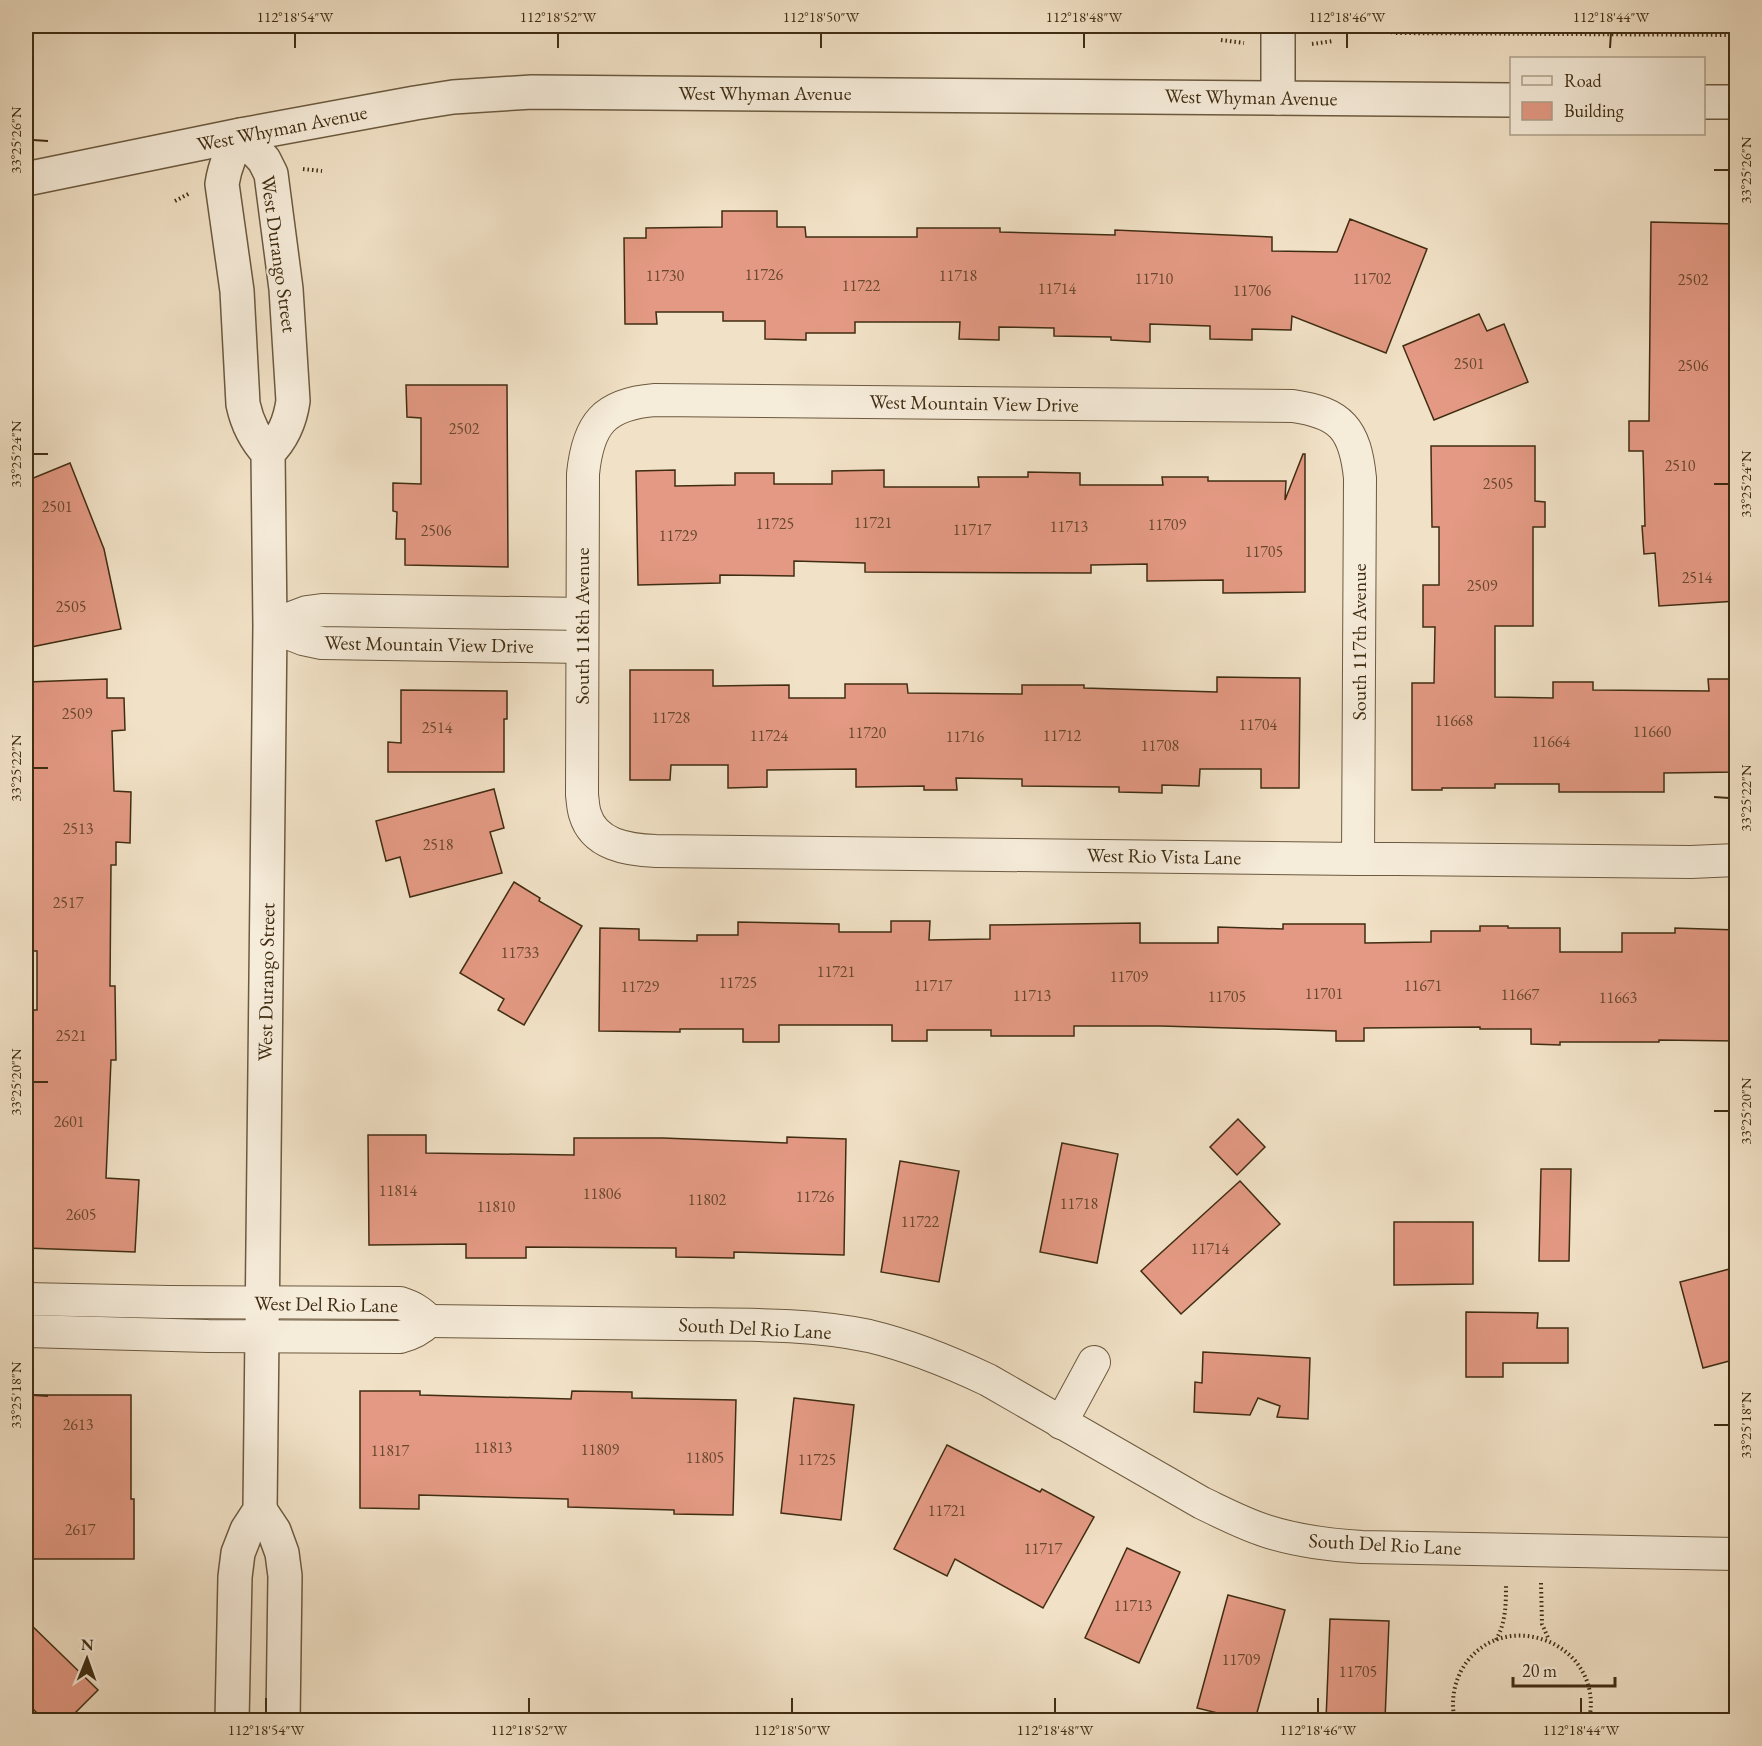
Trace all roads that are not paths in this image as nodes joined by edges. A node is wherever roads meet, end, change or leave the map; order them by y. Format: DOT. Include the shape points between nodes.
graph roads {
  1 [pos="1278,26"];
  2 [pos="1278,98"];
  3 [pos="1510,100"];
  4 [pos="1705,102"];
  5 [pos="1737,102"];
  6 [pos="241,135"];
  7 [pos="26,179"];
  8 [pos="601,420"];
  9 [pos="1345,428"];
  10 [pos="268,453"];
  11 [pos="582,614"];
  12 [pos="270,626"];
  13 [pos="582,648"];
  14 [pos="595,834"];
  15 [pos="1358,859"];
  16 [pos="1737,860"];
  17 [pos="26,1299"];
  18 [pos="262,1303"];
  19 [pos="429,1321"];
  20 [pos="26,1331"];
  21 [pos="262,1336"];
  22 [pos="1094,1362"];
  23 [pos="1061,1423"];
  24 [pos="260,1510"];
  25 [pos="1737,1554"];
  26 [pos="232,1720"];
  27 [pos="283,1720"];
  1 -- 2 [label="street"];
  2 -- 3 [label="street, West Whyman Avenue"];
  2 -- 6 [label="street, West Whyman Avenue" via="532,92 453,97"];
  4 -- 5 [label="street"];
  6 -- 7 [label="street, West Whyman Avenue"];
  6 -- 10 [label="street" via="228,160 222,184 237,291 243,404 252,432"];
  6 -- 10 [label="street, West Durango Street" via="271,174 286,289 293,401 286,429"];
  8 -- 9 [label="street, West Mountain View Drive" via="618,408 655,400 1293,406 1331,416"];
  8 -- 11 [label="street, South 118th Avenue" via="591,435 583,474"];
  9 -- 15 [label="street, South 117th Avenue" via="1353,442 1360,478"];
  10 -- 12 [label="street, West Durango Street"];
  11 -- 12 [label="street, West Mountain View Drive" via="322,610"];
  11 -- 13 [label="street, South 118th Avenue"];
  12 -- 13 [label="street, West Mountain View Drive" via="322,643"];
  12 -- 18 [label="street, West Durango Street"];
  13 -- 14 [label="street, South 118th Avenue" via="582,795 585,816"];
  14 -- 15 [label="street, West Rio Vista Lane" via="613,844 656,851"];
  15 -- 16 [label="street, West Rio Vista Lane"];
  17 -- 18 [label="street, West Del Rio Lane"];
  18 -- 19 [label="street, West Del Rio Lane" via="400,1303 422,1313"];
  18 -- 21 [label="street, West Durango Street"];
  19 -- 21 [label="street, West Del Rio Lane" via="411,1335 400,1337"];
  19 -- 23 [label="street, South Del Rio Lane" via="778,1325 870,1336 927,1353 988,1380"];
  20 -- 21 [label="street, West Del Rio Lane"];
  21 -- 24 [label="street, West Durango Street"];
  22 -- 23 [label="street"];
  23 -- 25 [label="street, South Del Rio Lane" via="1230,1517 1299,1540 1362,1547"];
  24 -- 26 [label="street, West Durango Street" via="238,1553"];
  24 -- 27 [label="street" via="274,1530 285,1576"];
}
